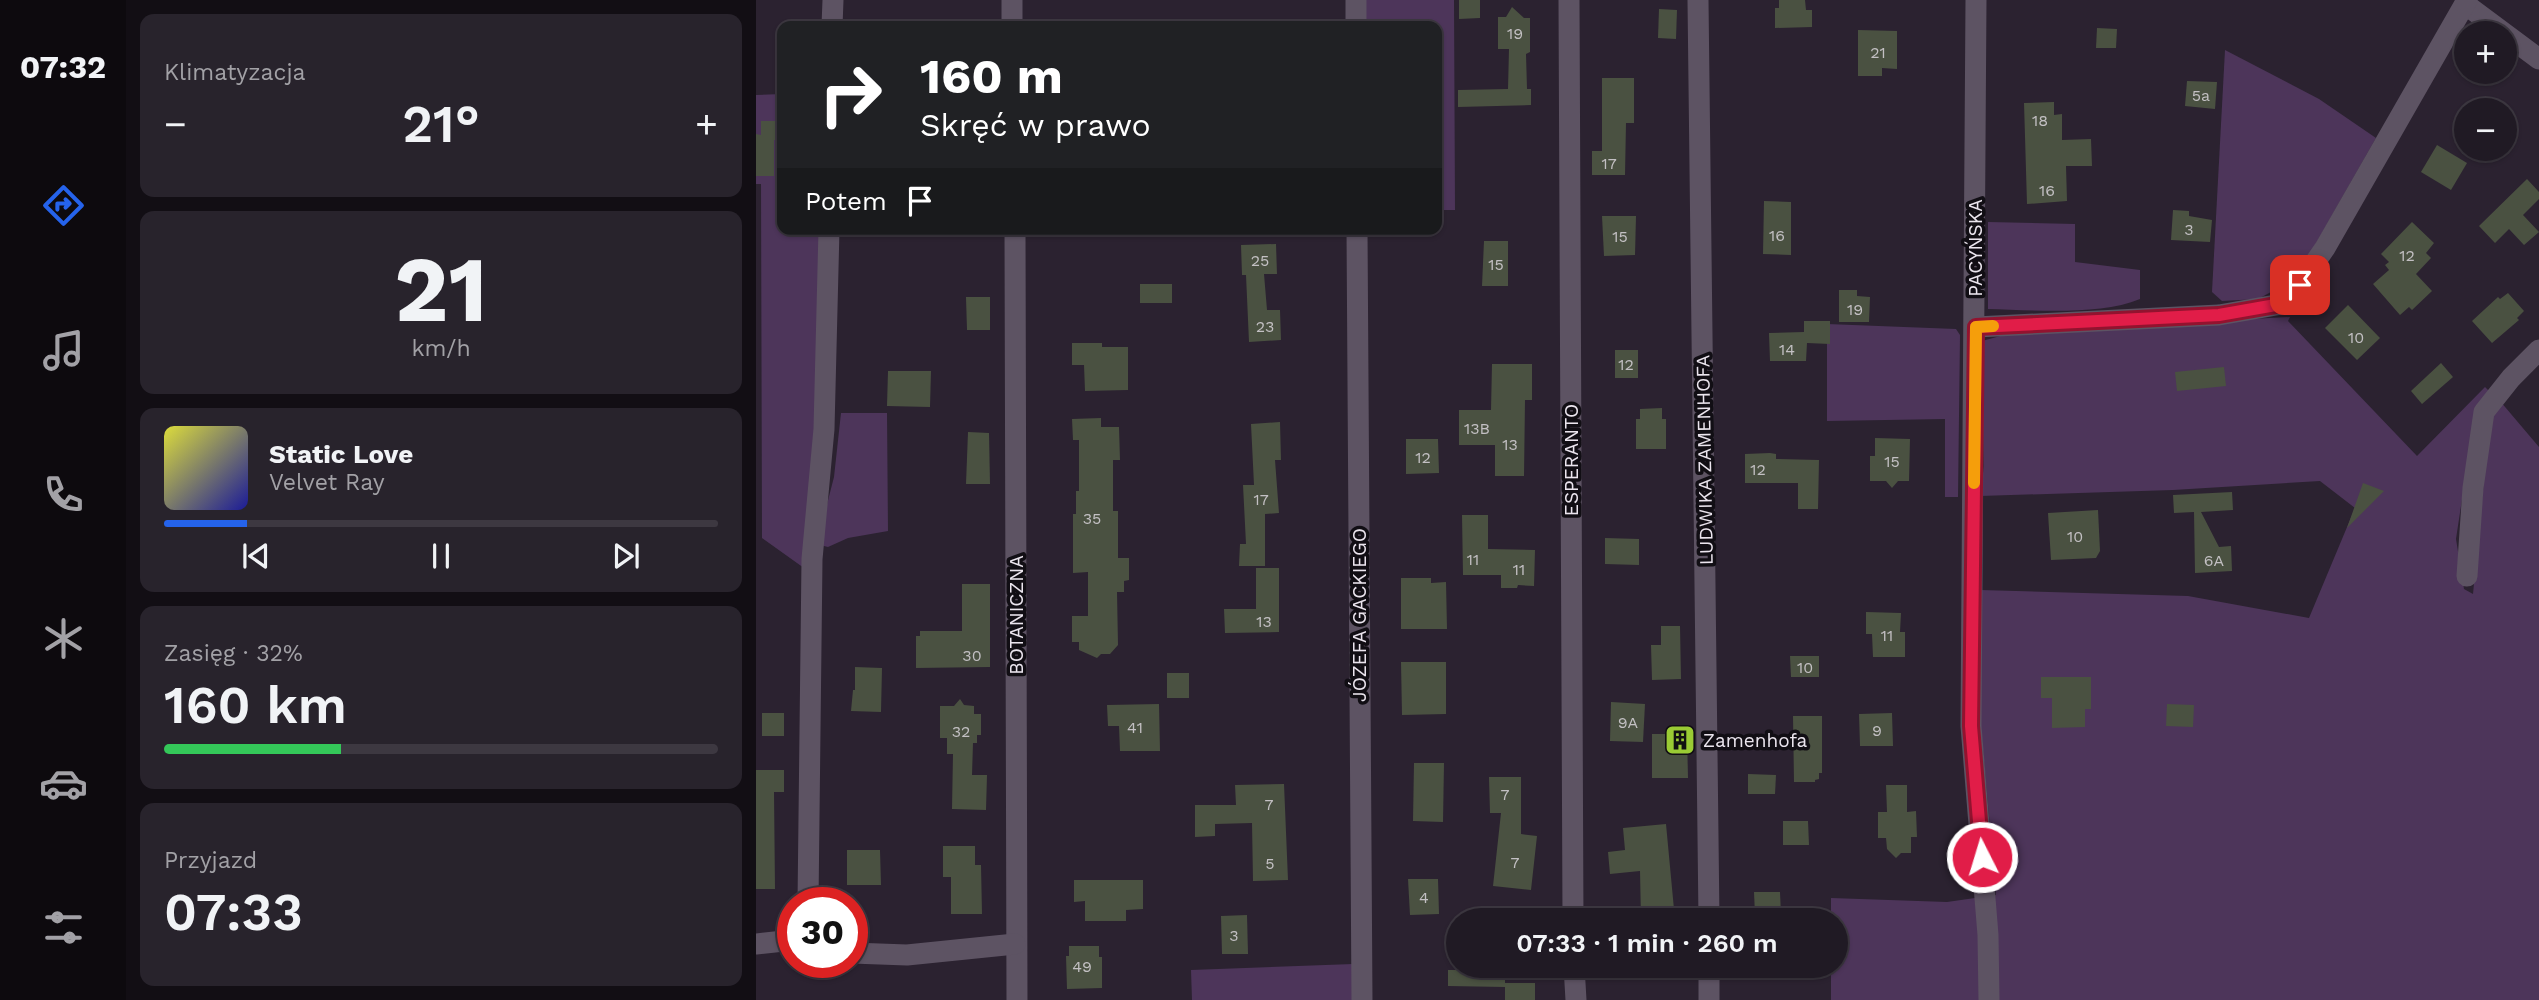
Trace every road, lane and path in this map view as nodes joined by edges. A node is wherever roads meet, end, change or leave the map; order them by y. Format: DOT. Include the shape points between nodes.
graph roads {
  1 [pos="833,0"];
  2 [pos="1012,0"];
  3 [pos="1356,0"];
  4 [pos="1569,0"];
  5 [pos="1699,0"];
  6 [pos="1976,0"];
  7 [pos="2466,2"];
  8 [pos="832,21"];
  9 [pos="1012,21"];
  10 [pos="1356,21"];
  11 [pos="2539,59"];
  12 [pos="829,235"];
  13 [pos="1016,235"];
  14 [pos="1357,235"];
  15 [pos="1976,327"];
  16 [pos="2539,350"];
  17 [pos="2467,576"];
  18 [pos="808,887"];
  19 [pos="1573,908"];
  20 [pos="1709,908"];
  21 [pos="777,942"];
  22 [pos="756,944"];
  23 [pos="1015,944"];
  24 [pos="868,954"];
  25 [pos="1575,978"];
  26 [pos="1709,978"];
  27 [pos="1017,1000"];
  28 [pos="1362,1000"];
  29 [pos="1576,1000"];
  30 [pos="1709,1000"];
  31 [pos="1989,1000"];
  1 -- 8 [label="street"];
  2 -- 9 [label="street"];
  3 -- 10 [label="street"];
  4 -- 19 [label="street, ESPERANTO"];
  5 -- 20 [label="street, LUDWIKA ZAMENHOFA"];
  6 -- 15 [label="street, PACYŃSKA"];
  7 -- 11 [label="street"];
  7 -- 15 [label="street" via="2325,248 2287,303 2219,315"];
  12 -- 18 [label="street" via="824,429 812,559"];
  13 -- 23 [label="street, BOTANICZNA"];
  14 -- 28 [label="street, JÓZEFA GACKIEGO"];
  15 -- 31 [label="street, PACYŃSKA" via="1971,726"];
  16 -- 17 [label="street" via="2484,412"];
  21 -- 22 [label="street"];
  23 -- 24 [label="street" via="906,955"];
  23 -- 27 [label="street, BOTANICZNA"];
  25 -- 29 [label="street"];
  26 -- 30 [label="street"];
}
